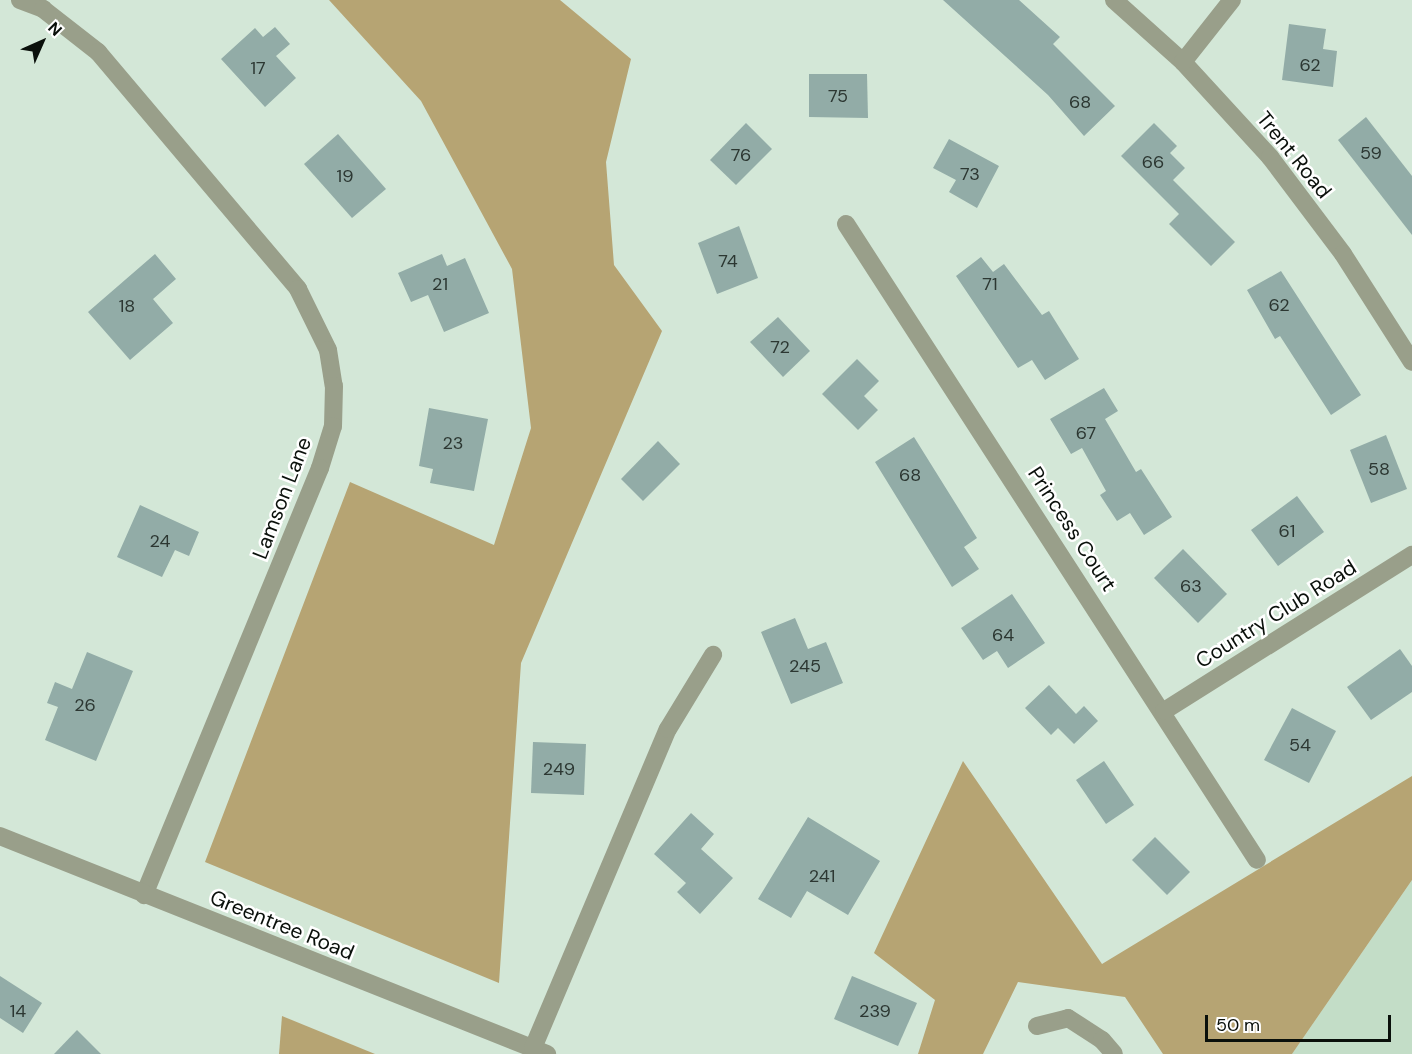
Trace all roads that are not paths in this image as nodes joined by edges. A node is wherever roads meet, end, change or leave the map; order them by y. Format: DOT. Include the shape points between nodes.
graph roads {
  1 [pos="20,0"];
  2 [pos="1114,0"];
  3 [pos="1232,0"];
  4 [pos="1183,62"];
  5 [pos="846,224"];
  6 [pos="1412,362"];
  7 [pos="1412,555"];
  8 [pos="712,655"];
  9 [pos="1164,711"];
  10 [pos="0,836"];
  11 [pos="1257,860"];
  12 [pos="144,895"];
  13 [pos="1037,1026"];
  14 [pos="540,1051"];
  15 [pos="1114,1054"];
  1 -- 12 [label="street, Lamson Lane" via="43,9 98,52 298,289 328,350 334,386 333,426 320,468"];
  2 -- 4 [label="street, Trent Road"];
  3 -- 4 [label="street"];
  4 -- 6 [label="street, Trent Road" via="1305,202"];
  5 -- 9 [label="street, Princess Court"];
  7 -- 9 [label="street, Country Club Road"];
  8 -- 14 [label="street" via="668,729"];
  9 -- 11 [label="street, Princess Court"];
  10 -- 12 [label="street, Greentree Road"];
  12 -- 14 [label="street, Greentree Road"];
  13 -- 15 [label="street" via="1068,1018 1102,1040"];
}
